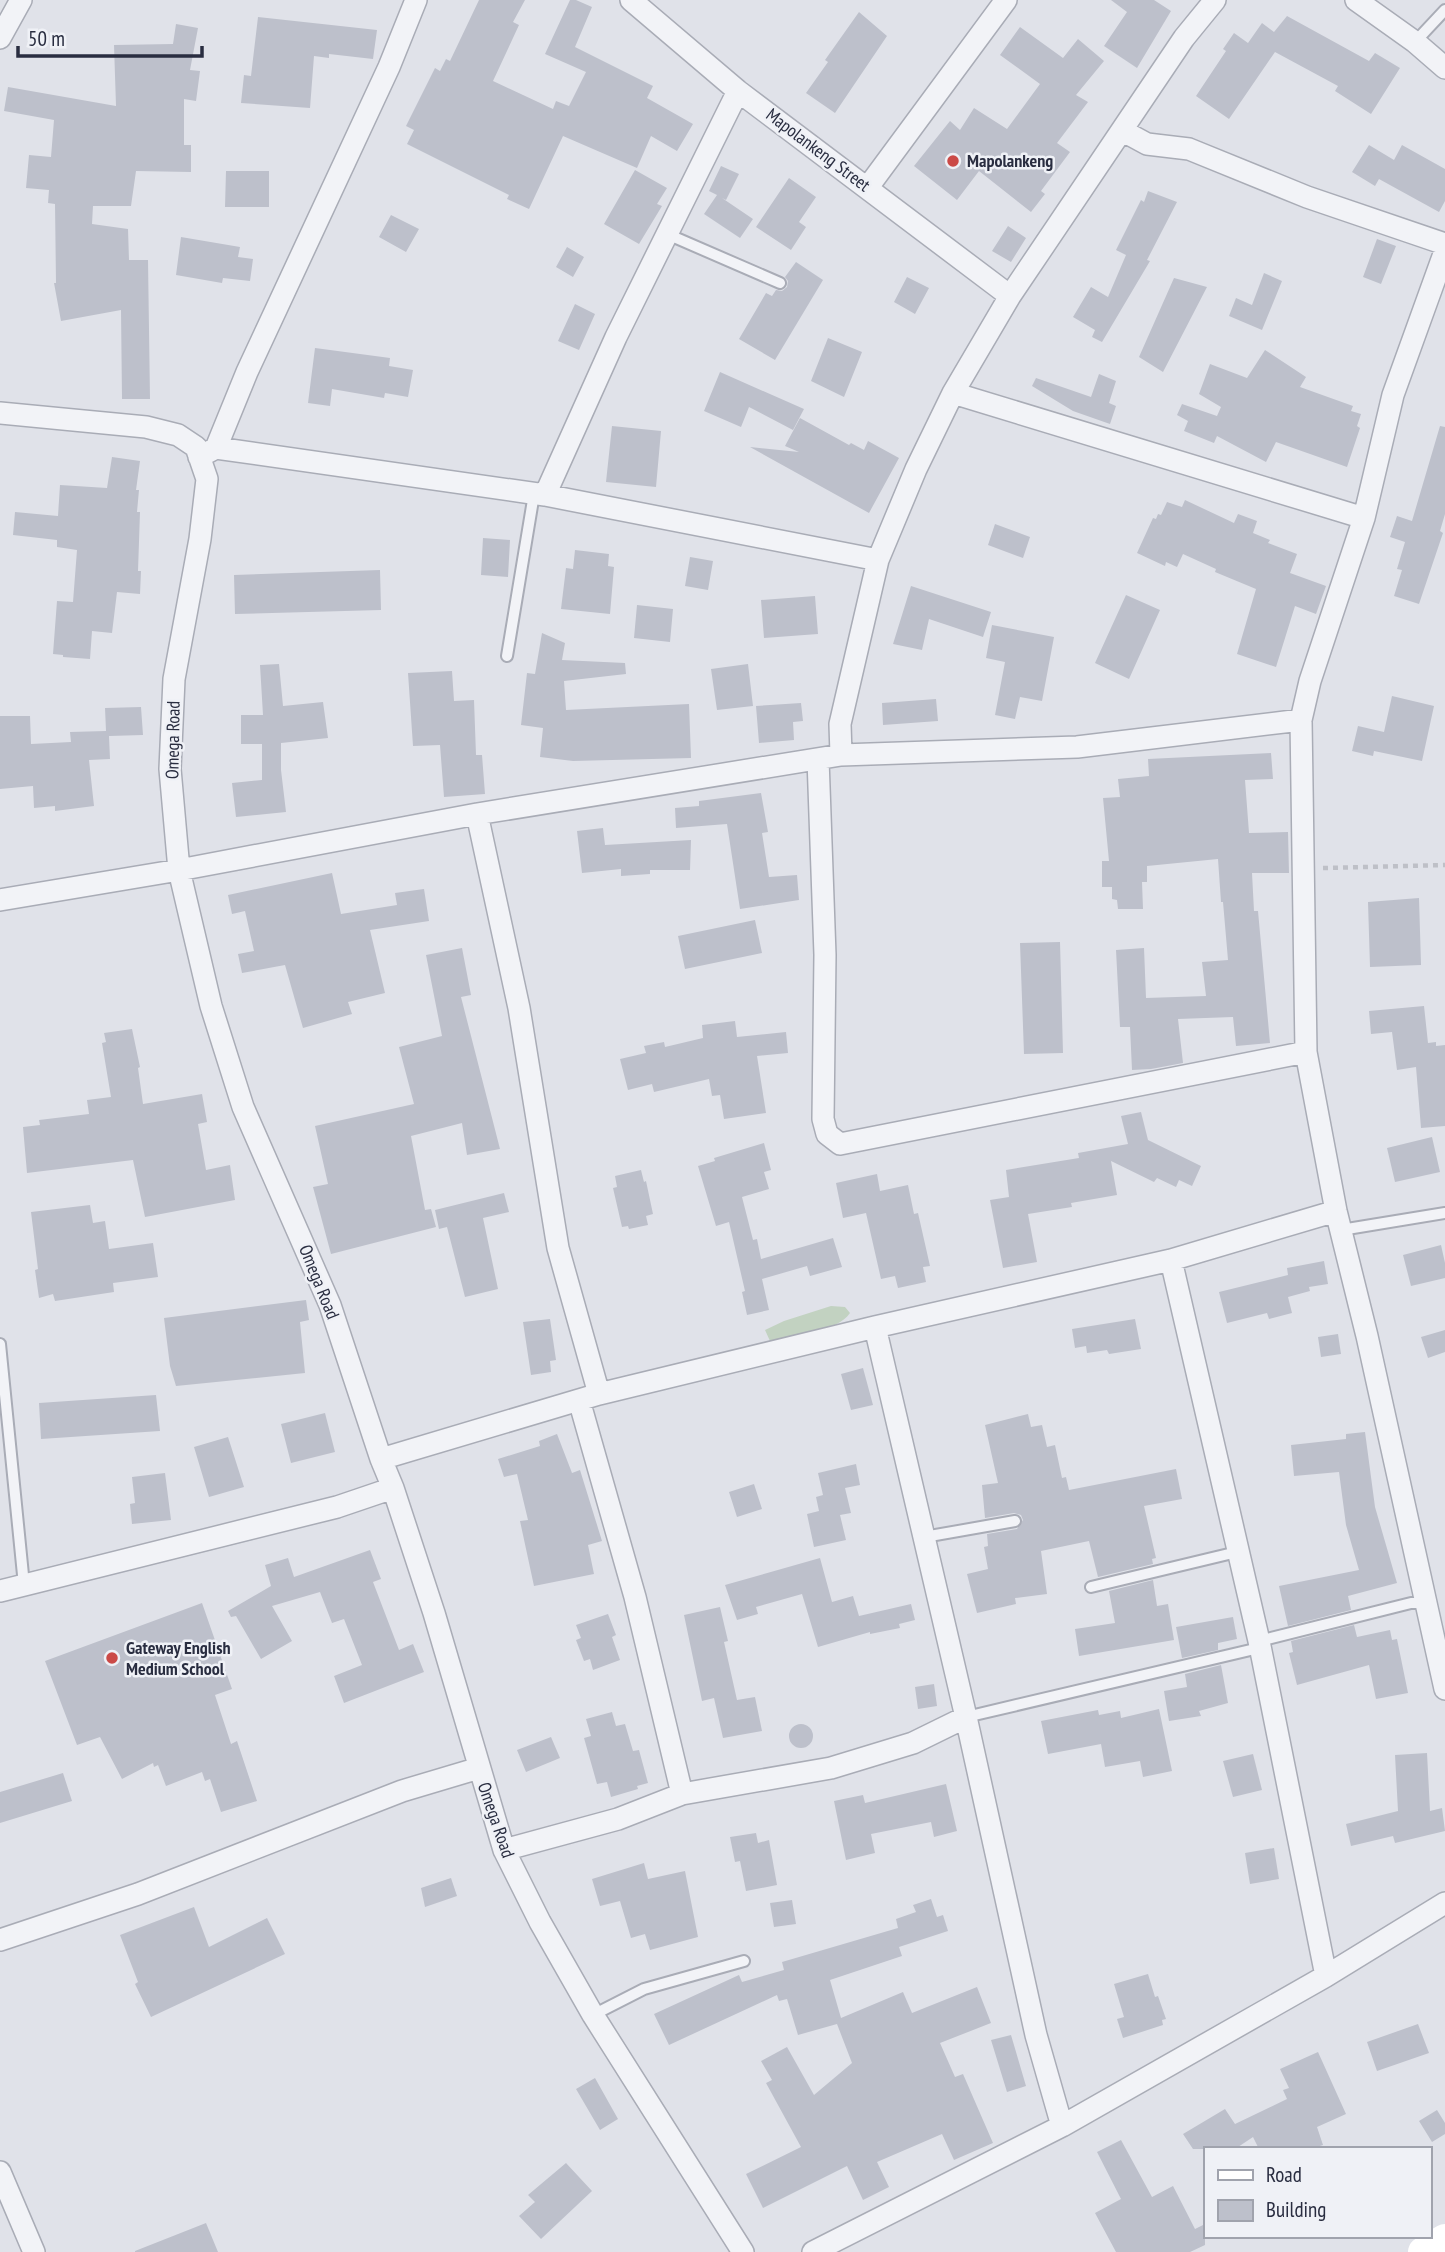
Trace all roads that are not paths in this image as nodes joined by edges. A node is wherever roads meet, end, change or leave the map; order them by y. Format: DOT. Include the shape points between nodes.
graph roads {
  1 [pos="22,0"];
  2 [pos="416,0"];
  3 [pos="631,0"];
  4 [pos="1006,0"];
  5 [pos="1214,0"];
  6 [pos="1356,0"];
  7 [pos="659,8"];
  8 [pos="1445,10"];
  9 [pos="0,38"];
  10 [pos="1415,42"];
  11 [pos="1445,68"];
  12 [pos="738,91"];
  13 [pos="1123,131"];
  14 [pos="869,187"];
  15 [pos="667,234"];
  16 [pos="1445,244"];
  17 [pos="1445,251"];
  18 [pos="780,283"];
  19 [pos="1010,296"];
  20 [pos="953,393"];
  21 [pos="0,413"];
  22 [pos="207,453"];
  23 [pos="539,495"];
  24 [pos="1364,518"];
  25 [pos="878,560"];
  26 [pos="507,656"];
  27 [pos="1301,720"];
  28 [pos="841,755"];
  29 [pos="818,759"];
  30 [pos="477,814"];
  31 [pos="179,870"];
  32 [pos="0,900"];
  33 [pos="1306,1052"];
  34 [pos="1445,1213"];
  35 [pos="1339,1221"];
  36 [pos="1171,1260"];
  37 [pos="875,1327"];
  38 [pos="0,1345"];
  39 [pos="589,1397"];
  40 [pos="381,1460"];
  41 [pos="394,1488"];
  42 [pos="1014,1521"];
  43 [pos="925,1537"];
  44 [pos="1237,1552"];
  45 [pos="24,1585"];
  46 [pos="1091,1587"];
  47 [pos="0,1591"];
  48 [pos="1427,1603"];
  49 [pos="1259,1645"];
  50 [pos="1445,1689"];
  51 [pos="966,1717"];
  52 [pos="479,1768"];
  53 [pos="682,1794"];
  54 [pos="504,1850"];
  55 [pos="1445,1903"];
  56 [pos="0,1940"];
  57 [pos="744,1961"];
  58 [pos="1326,1976"];
  59 [pos="593,2015"];
  60 [pos="1062,2126"];
  61 [pos="0,2172"];
  62 [pos="1445,2239"];
  63 [pos="34,2252"];
  64 [pos="743,2252"];
  65 [pos="813,2252"];
  66 [pos="1423,2252"];
  1 -- 9 [label="street"];
  2 -- 22 [label="street" via="389,67"];
  3 -- 7 [label="street, Mapolankeng Street"];
  4 -- 14 [label="street"];
  5 -- 13 [label="street"];
  6 -- 10 [label="street"];
  7 -- 12 [label="street, Mapolankeng Street"];
  8 -- 10 [label="lane"];
  10 -- 11 [label="street"];
  12 -- 14 [label="street, Mapolankeng Street"];
  12 -- 15 [label="street"];
  13 -- 16 [label="street" via="1147,144 1189,149 1307,197"];
  13 -- 19 [label="street"];
  14 -- 19 [label="street, Mapolankeng Street"];
  15 -- 18 [label="lane"];
  15 -- 23 [label="street"];
  17 -- 24 [label="street" via="1393,395"];
  19 -- 20 [label="street"];
  20 -- 24 [label="street"];
  20 -- 25 [label="street"];
  21 -- 22 [label="street" via="146,427 178,435"];
  22 -- 23 [label="street"];
  22 -- 31 [label="street, Omega Road" via="200,539 174,679 170,769"];
  23 -- 25 [label="street"];
  23 -- 26 [label="lane"];
  24 -- 27 [label="street"];
  25 -- 28 [label="street" via="840,724"];
  27 -- 28 [label="street" via="1077,747"];
  27 -- 33 [label="street"];
  28 -- 29 [label="street"];
  29 -- 30 [label="street"];
  29 -- 33 [label="street" via="825,955 823,1119 827,1134 840,1144"];
  30 -- 31 [label="street"];
  30 -- 39 [label="street" via="519,1008 558,1248"];
  31 -- 32 [label="street"];
  31 -- 40 [label="street, Omega Road" via="211,1006 243,1107 330,1305"];
  33 -- 35 [label="street"];
  34 -- 35 [label="lane"];
  35 -- 36 [label="street"];
  35 -- 48 [label="street"];
  36 -- 37 [label="street"];
  36 -- 44 [label="street"];
  37 -- 39 [label="street"];
  37 -- 43 [label="street"];
  38 -- 45 [label="lane"];
  39 -- 40 [label="street"];
  39 -- 53 [label="street"];
  40 -- 41 [label="street, Omega Road"];
  41 -- 45 [label="street" via="337,1507"];
  41 -- 52 [label="street, Omega Road"];
  42 -- 43 [label="lane"];
  43 -- 51 [label="street"];
  44 -- 46 [label="lane"];
  44 -- 49 [label="street"];
  45 -- 47 [label="street"];
  48 -- 49 [label="lane"];
  48 -- 50 [label="street"];
  49 -- 51 [label="lane"];
  49 -- 58 [label="street"];
  51 -- 53 [label="street" via="913,1743 831,1768"];
  51 -- 60 [label="street" via="1036,2035"];
  52 -- 54 [label="street, Omega Road"];
  52 -- 56 [label="street" via="402,1791 138,1894"];
  53 -- 54 [label="street" via="618,1818"];
  54 -- 59 [label="street, Omega Road"];
  55 -- 58 [label="street"];
  57 -- 59 [label="lane" via="643,1989"];
  58 -- 60 [label="street"];
  59 -- 64 [label="street, Omega Road"];
  60 -- 65 [label="street"];
  61 -- 63 [label="street"];
  62 -- 66 [label="street"];
}
